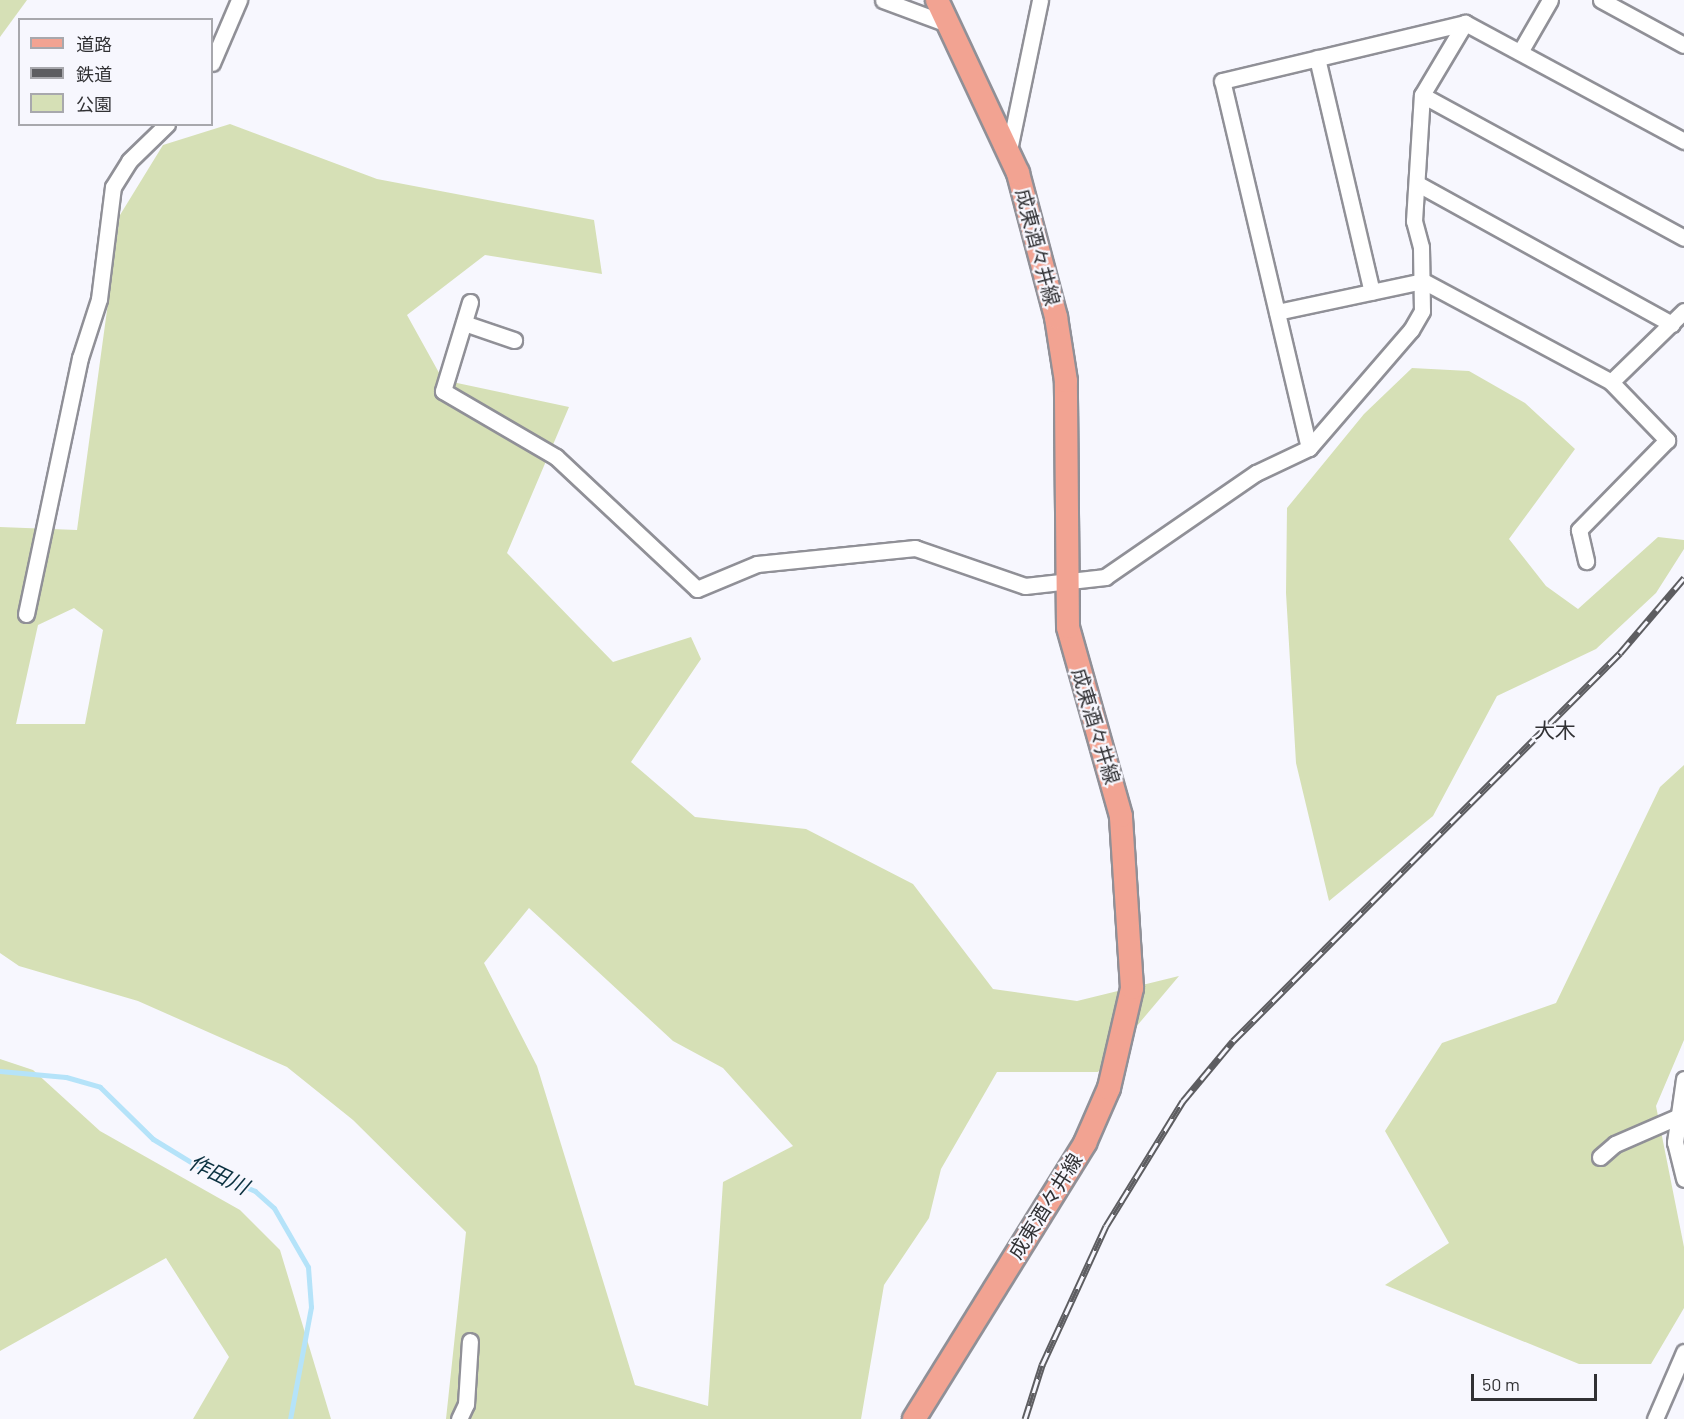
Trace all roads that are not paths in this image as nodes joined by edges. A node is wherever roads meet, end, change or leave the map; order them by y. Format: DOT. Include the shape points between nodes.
graph roads {
  1 [pos="239,0"];
  2 [pos="883,0"];
  3 [pos="937,0"];
  4 [pos="1040,0"];
  5 [pos="1550,0"];
  6 [pos="1601,0"];
  7 [pos="1465,23"];
  8 [pos="951,25"];
  9 [pos="1684,45"];
  10 [pos="1520,52"];
  11 [pos="1317,58"];
  12 [pos="213,61"];
  13 [pos="1422,95"];
  14 [pos="165,126"];
  15 [pos="1684,141"];
  16 [pos="1009,150"];
  17 [pos="1418,184"];
  18 [pos="1684,238"];
  19 [pos="1423,281"];
  20 [pos="1372,292"];
  21 [pos="470,302"];
  22 [pos="1684,311"];
  23 [pos="1277,312"];
  24 [pos="464,322"];
  25 [pos="1672,324"];
  26 [pos="514,340"];
  27 [pos="1611,382"];
  28 [pos="1309,448"];
  29 [pos="1586,561"];
  30 [pos="1064,582"];
  31 [pos="26,614"];
  32 [pos="1684,1078"];
  33 [pos="1677,1117"];
  34 [pos="1600,1157"];
  35 [pos="1684,1179"];
  36 [pos="470,1341"];
  37 [pos="1684,1352"];
  38 [pos="459,1419"];
  39 [pos="914,1419"];
  40 [pos="1655,1419"];
  1 -- 12 [label="street"];
  2 -- 8 [label="street"];
  3 -- 8 [label="main road, 成東酒々井線"];
  4 -- 16 [label="street"];
  5 -- 10 [label="street"];
  6 -- 9 [label="street"];
  7 -- 10 [label="street"];
  7 -- 11 [label="street"];
  7 -- 13 [label="street"];
  8 -- 16 [label="main road, 成東酒々井線"];
  10 -- 15 [label="street"];
  11 -- 20 [label="street"];
  11 -- 23 [label="street" via="1222,81"];
  13 -- 17 [label="street" via="1415,138"];
  13 -- 18 [label="street"];
  14 -- 31 [label="street" via="129,161 113,187 99,299 80,358"];
  16 -- 30 [label="main road, 成東酒々井線" via="1056,317 1066,381"];
  17 -- 19 [label="street" via="1414,221"];
  17 -- 25 [label="street"];
  19 -- 20 [label="street"];
  19 -- 27 [label="street"];
  19 -- 28 [label="street" via="1422,311 1411,330"];
  20 -- 23 [label="street"];
  21 -- 24 [label="street"];
  22 -- 25 [label="street"];
  23 -- 28 [label="street"];
  24 -- 26 [label="street"];
  24 -- 30 [label="street" via="443,392 556,457 697,589 757,564 915,548 1025,586"];
  25 -- 27 [label="street"];
  27 -- 29 [label="street" via="1667,440 1579,530"];
  28 -- 30 [label="street" via="1257,473 1105,577"];
  30 -- 39 [label="main road, 成東酒々井線" via="1068,627 1121,816 1132,934 1124,1036 1085,1143"];
  32 -- 33 [label="street"];
  33 -- 34 [label="street" via="1615,1144"];
  33 -- 35 [label="street" via="1677,1163"];
  36 -- 38 [label="street" via="466,1404"];
  37 -- 40 [label="street"];
}
